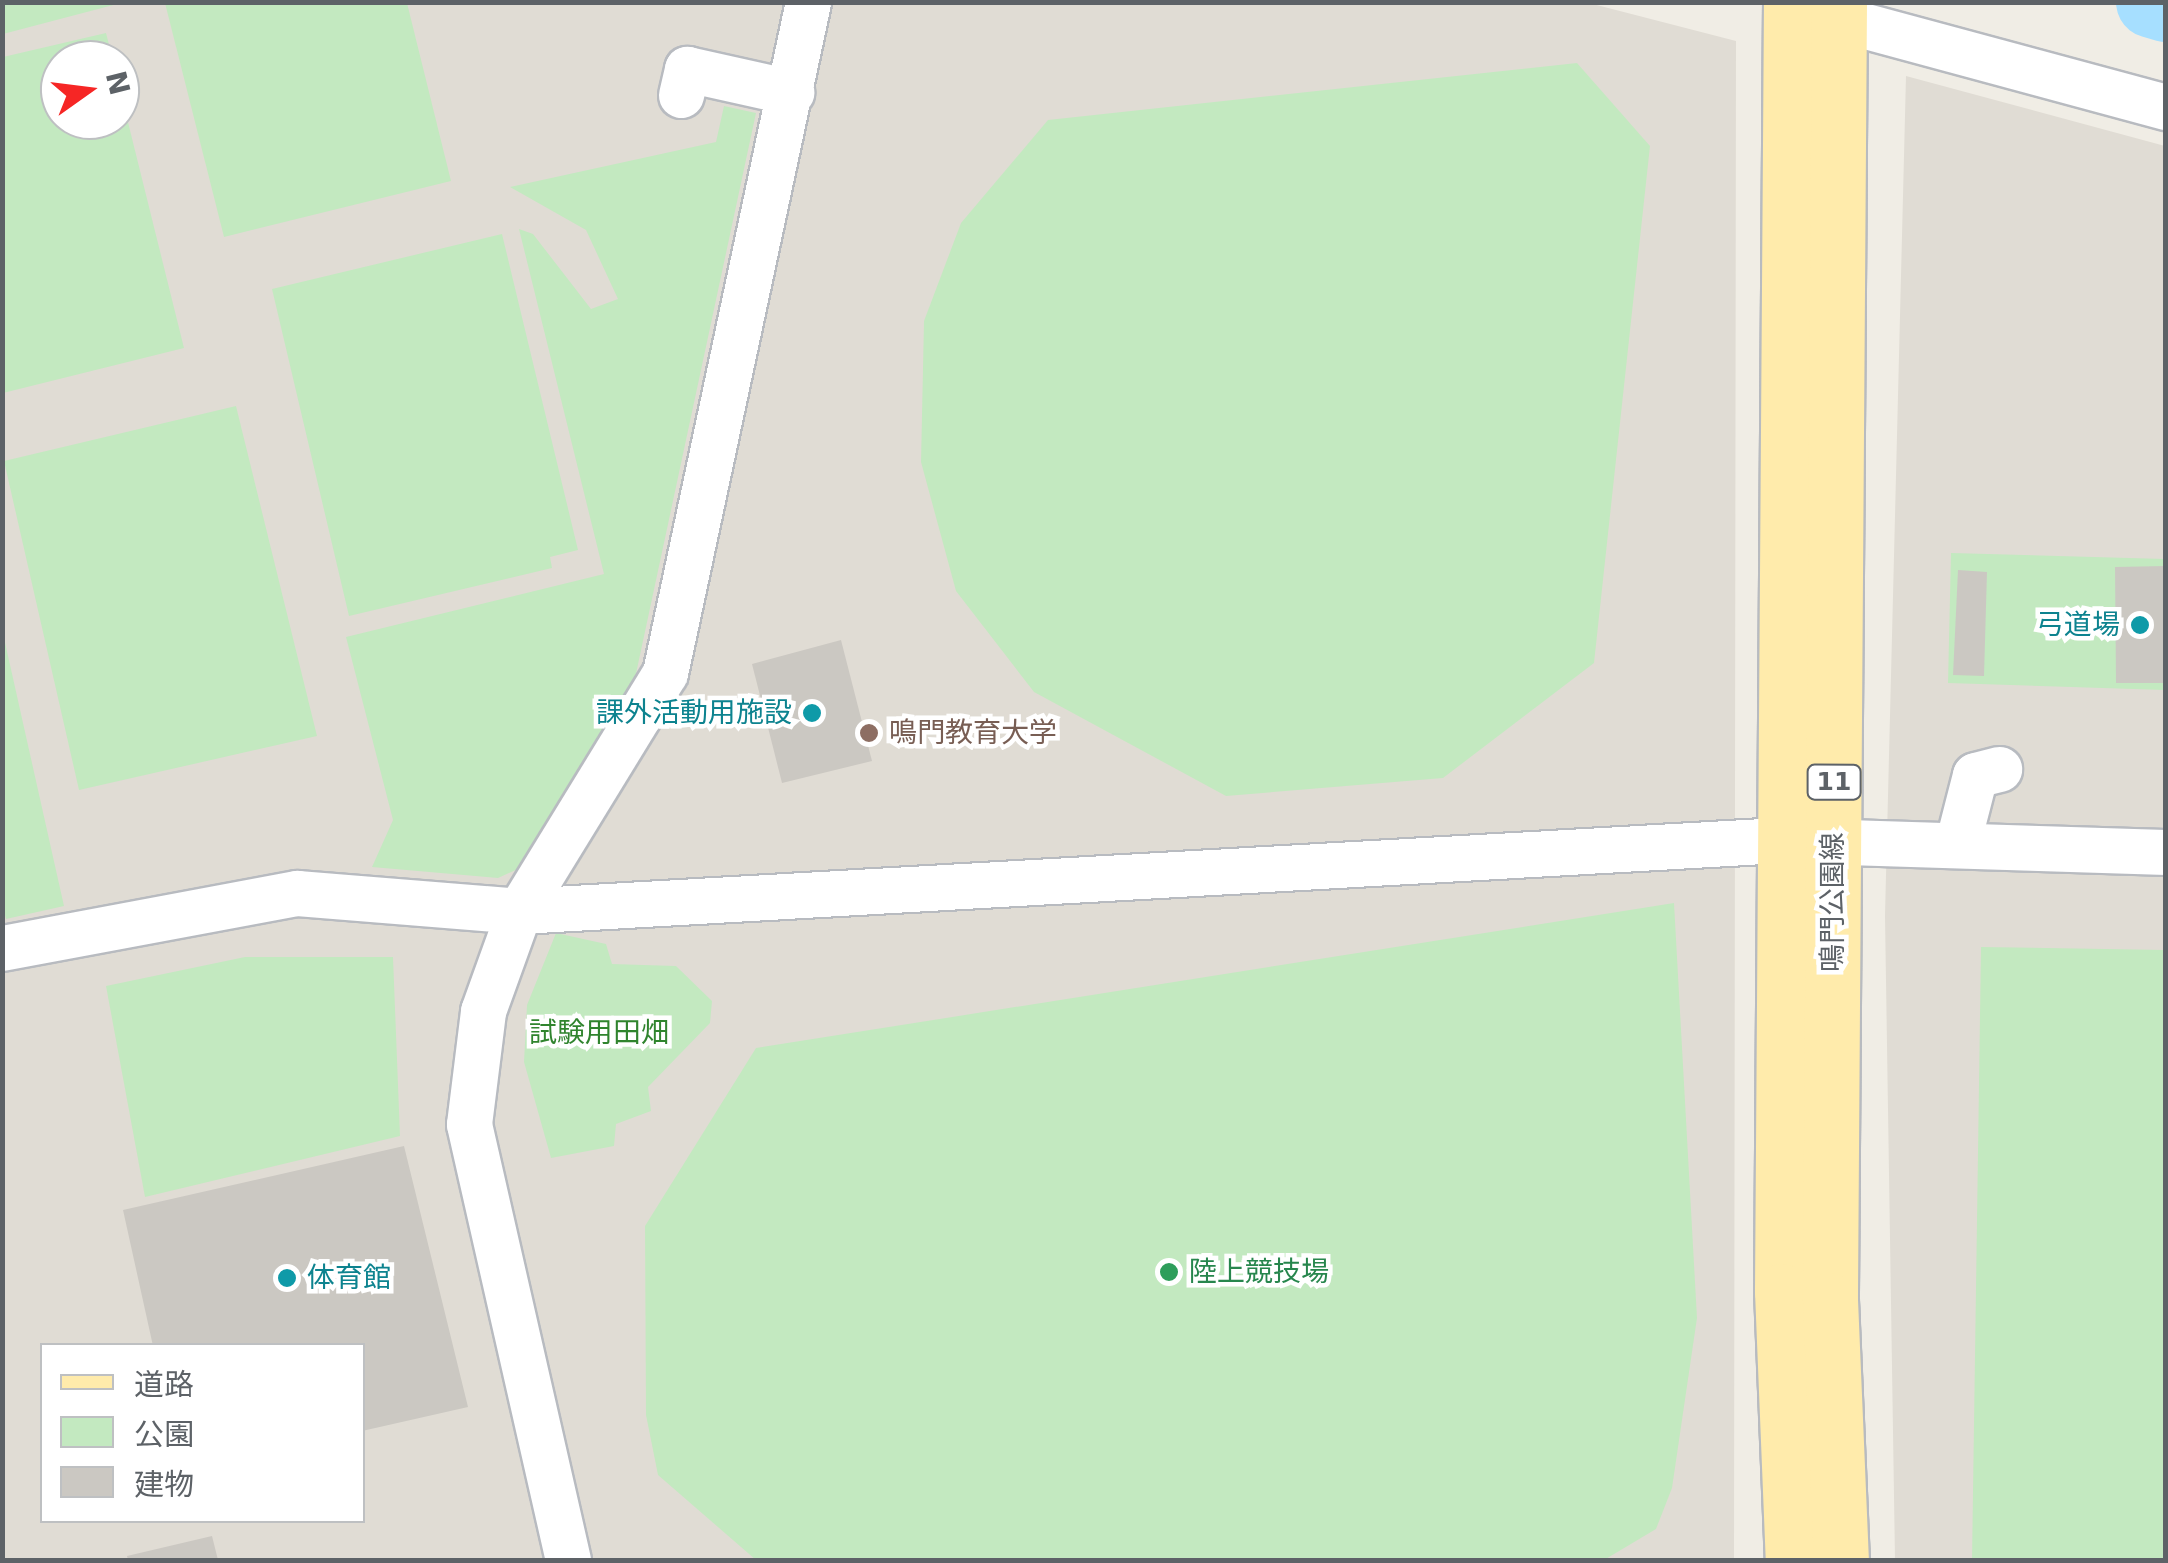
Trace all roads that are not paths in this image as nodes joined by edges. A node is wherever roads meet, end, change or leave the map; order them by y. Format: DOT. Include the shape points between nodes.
graph roads {
  1 [pos="808,2"];
  2 [pos="1808,6"];
  3 [pos="791,92"];
  4 [pos="682,95"];
  5 [pos="2166,107"];
  6 [pos="1998,769"];
  7 [pos="1808,842"];
  8 [pos="1957,846"];
  9 [pos="2166,852"];
  10 [pos="519,910"];
  11 [pos="2,948"];
  12 [pos="568,1560"];
  13 [pos="1793,1560"];
  14 [pos="1842,1560"];
  1 -- 3 [label="street"];
  2 -- 5 [label="street"];
  2 -- 7 [label="main road, 鳴門公園線 / 11"];
  3 -- 4 [label="street" via="687,69"];
  3 -- 10 [label="street" via="665,673"];
  6 -- 8 [label="street" via="1974,774"];
  7 -- 8 [label="street"];
  7 -- 10 [label="street"];
  7 -- 13 [label="main road, 鳴門公園線 / 11"];
  7 -- 14 [label="main road, 鳴門公園線 / 11"];
  8 -- 9 [label="street"];
  10 -- 11 [label="street" via="297,893"];
  10 -- 12 [label="street" via="483,1011 469,1124"];
}
